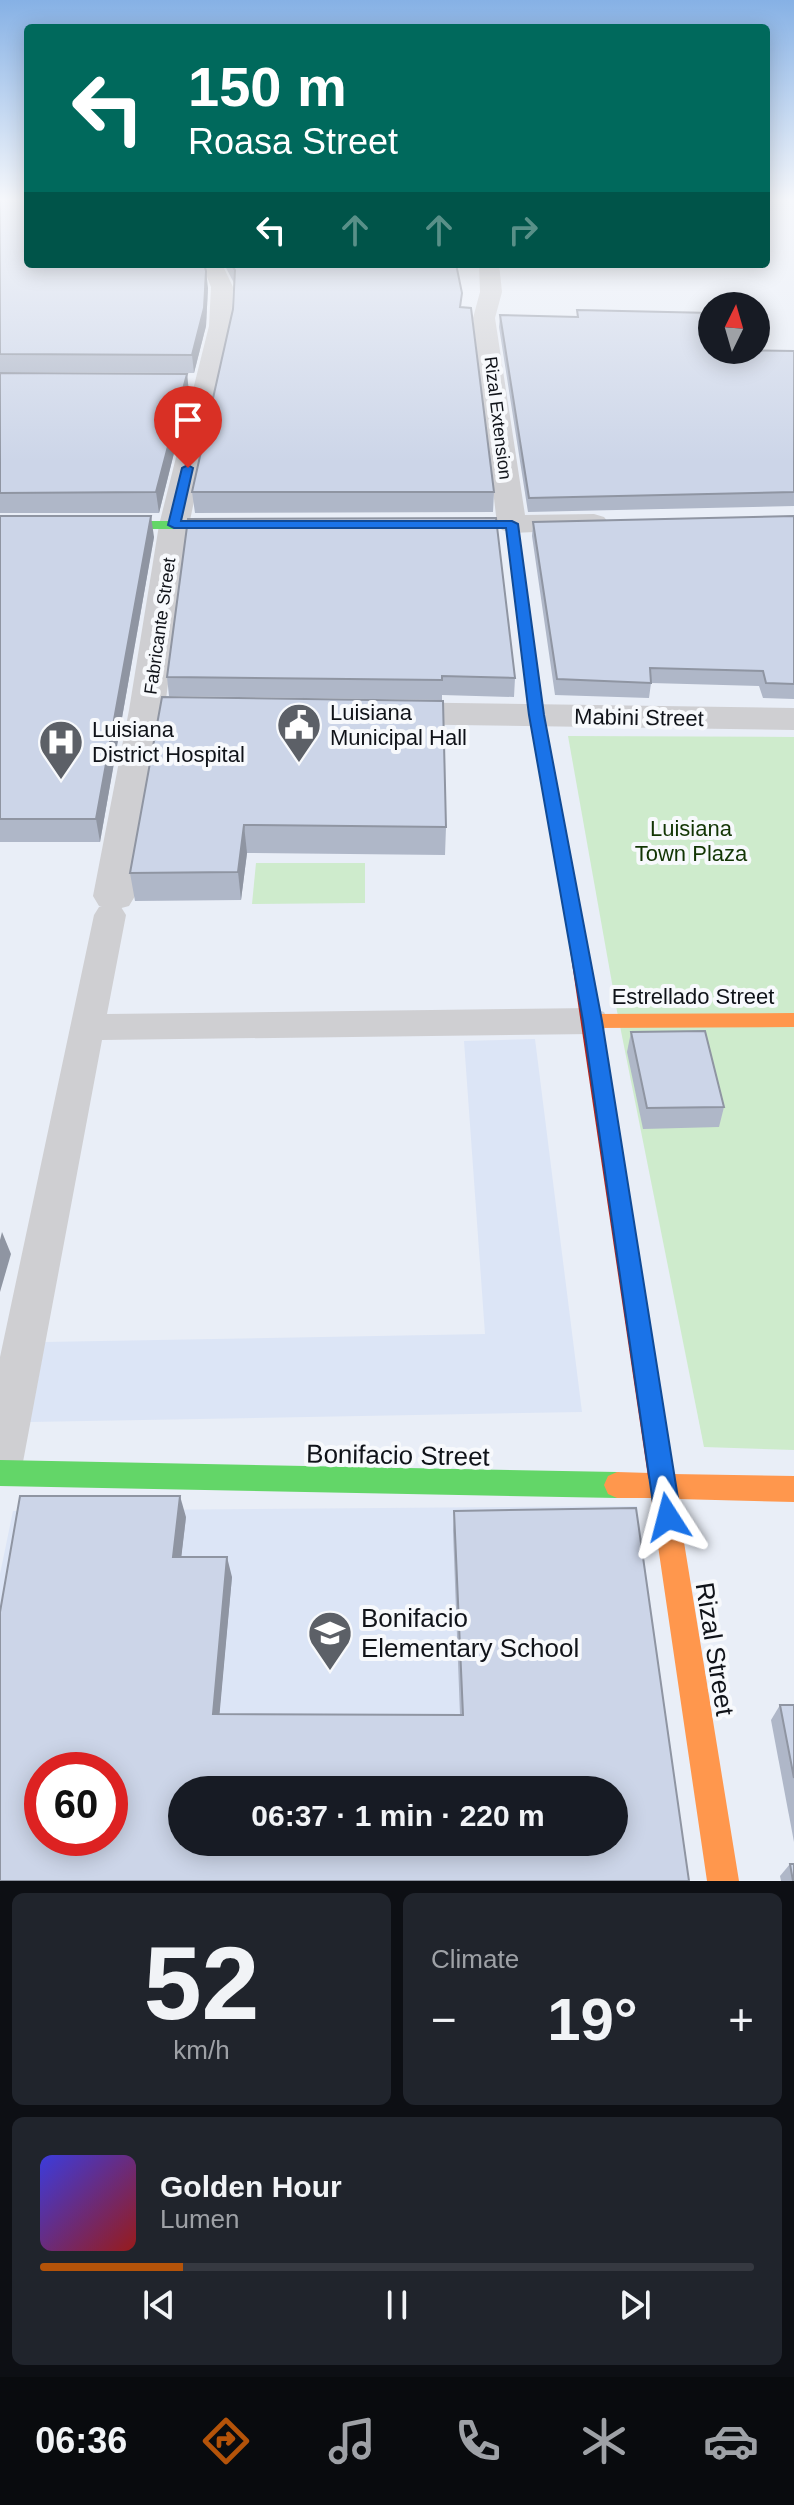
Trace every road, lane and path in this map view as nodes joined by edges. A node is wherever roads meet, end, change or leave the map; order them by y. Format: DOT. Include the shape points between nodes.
graph roads {
  1 [pos="222,287"];
  2 [pos="491,287"];
  3 [pos="175,383"];
  4 [pos="207,383"];
  5 [pos="621,522"];
  6 [pos="512,524"];
  7 [pos="0,525"];
  8 [pos="174,525"];
  9 [pos="266,525"];
  10 [pos="420,525"];
  11 [pos="147,710"];
  12 [pos="256,711"];
  13 [pos="350,712"];
  14 [pos="537,715"];
  15 [pos="794,719"];
  16 [pos="112,906"];
  17 [pos="794,1020"];
  18 [pos="592,1021"];
  19 [pos="89,1027"];
  20 [pos="0,1462"];
  21 [pos="0,1473"];
  22 [pos="664,1486"];
  23 [pos="794,1489"];
  24 [pos="723,1881"];
  1 -- 4 [label="street, Fabricante Street" via="220,326"];
  2 -- 6 [label="street, Rizal Extension" via="484,318"];
  3 -- 4 [label="street"];
  4 -- 8 [label="street, Fabricante Street"];
  5 -- 6 [label="street"];
  6 -- 10 [label="main road"];
  6 -- 14 [label="main road, Rizal Street"];
  7 -- 8 [label="main road"];
  8 -- 9 [label="main road"];
  8 -- 11 [label="street, Fabricante Street"];
  11 -- 12 [label="street"];
  11 -- 16 [label="street, Fabricante Street"];
  13 -- 14 [label="street, Mabini Street"];
  14 -- 15 [label="street, Mabini Street"];
  14 -- 18 [label="main road, Rizal Street"];
  16 -- 19 [label="lane"];
  17 -- 18 [label="main road, Estrellado Street"];
  18 -- 19 [label="lane"];
  18 -- 22 [label="main road, Rizal Street"];
  19 -- 20 [label="lane"];
  21 -- 22 [label="main road, Bonifacio Street"];
  22 -- 23 [label="main road, Bonifacio Street"];
  22 -- 24 [label="main road, Rizal Street"];
}
